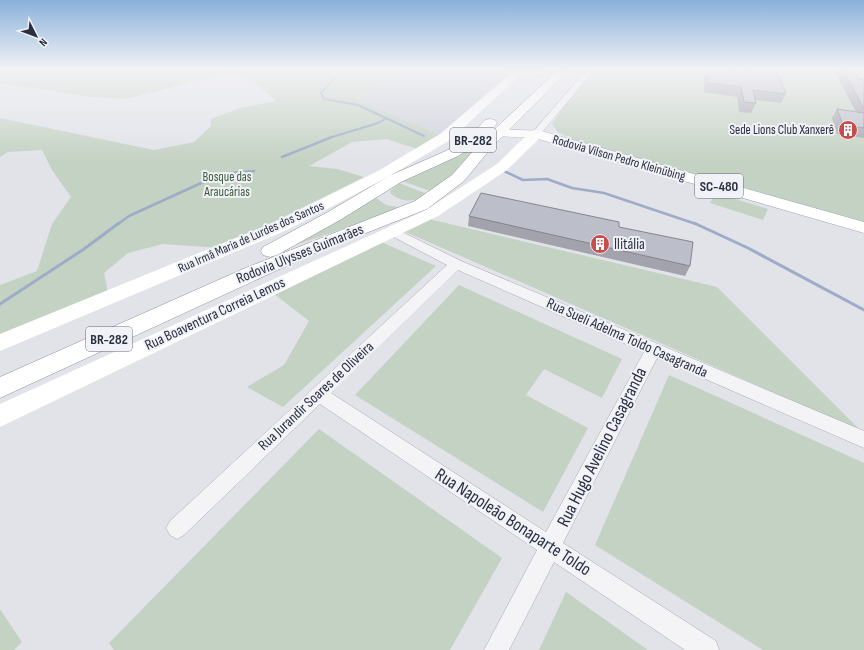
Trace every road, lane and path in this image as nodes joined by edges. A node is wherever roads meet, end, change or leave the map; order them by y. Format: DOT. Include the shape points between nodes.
graph roads {
  1 [pos="484,100"];
  2 [pos="515,100"];
  3 [pos="534,100"];
  4 [pos="564,100"];
  5 [pos="513,121"];
  6 [pos="545,123"];
  7 [pos="500,133"];
  8 [pos="536,134"];
  9 [pos="574,145"];
  10 [pos="522,148"];
  11 [pos="389,196"];
  12 [pos="421,205"];
  13 [pos="864,228"];
  14 [pos="392,231"];
  15 [pos="456,264"];
  16 [pos="0,343"];
  17 [pos="653,350"];
  18 [pos="0,372"];
  19 [pos="0,388"];
  20 [pos="318,394"];
  21 [pos="0,416"];
  22 [pos="864,440"];
  23 [pos="177,528"];
  24 [pos="550,547"];
  25 [pos="496,650"];
  26 [pos="707,650"];
  1 -- 16 [label="street, Rua Irmã Maria de Lurdes dos Santos" via="445,137 430,147 281,226"];
  2 -- 11 [label="main road, Rodovia Ulysses Guimarães / BR-282" via="475,139"];
  3 -- 5 [label="main road, Rodovia Ulysses Guimarães / BR-282"];
  4 -- 6 [label="street, Rua Boaventura Correia Lemos"];
  5 -- 7 [label="main road, Rodovia Ulysses Guimarães / BR-282"];
  5 -- 8 [label="main road, Rodovia Vilson Pedro Kleinübing / SC-480"];
  6 -- 8 [label="street, Rua Boaventura Correia Lemos"];
  6 -- 9 [label="main road" via="551,131"];
  7 -- 8 [label="main road, Rodovia Vilson Pedro Kleinübing / SC-480"];
  7 -- 12 [label="main road, Rodovia Ulysses Guimarães / BR-282" via="458,178"];
  8 -- 9 [label="main road, Rodovia Vilson Pedro Kleinübing / SC-480"];
  8 -- 10 [label="street, Rua Boaventura Correia Lemos"];
  9 -- 10 [label="main road"];
  9 -- 13 [label="main road, Rodovia Vilson Pedro Kleinübing / SC-480"];
  10 -- 14 [label="street, Rua Boaventura Correia Lemos" via="502,166 432,213"];
  11 -- 12 [label="main road"];
  11 -- 18 [label="main road, Rodovia Ulysses Guimarães / BR-282" via="334,216 243,265"];
  12 -- 19 [label="main road, Rodovia Ulysses Guimarães / BR-282" via="250,274"];
  14 -- 15 [label="street, Rua Sueli Adelma Toldo Casagranda"];
  14 -- 21 [label="street, Rua Boaventura Correia Lemos"];
  15 -- 17 [label="street, Rua Sueli Adelma Toldo Casagranda"];
  15 -- 20 [label="street, Rua Jurandir Soares de Oliveira"];
  17 -- 22 [label="street, Rua Sueli Adelma Toldo Casagranda"];
  17 -- 24 [label="street, Rua Hugo Avelino Casagranda"];
  20 -- 23 [label="street, Rua Jurandir Soares de Oliveira"];
  20 -- 24 [label="street, Rua Napoleão Bonaparte Toldo"];
  24 -- 25 [label="street, Rua Hugo Avelino Casagranda"];
  24 -- 26 [label="street, Rua Napoleão Bonaparte Toldo"];
}
